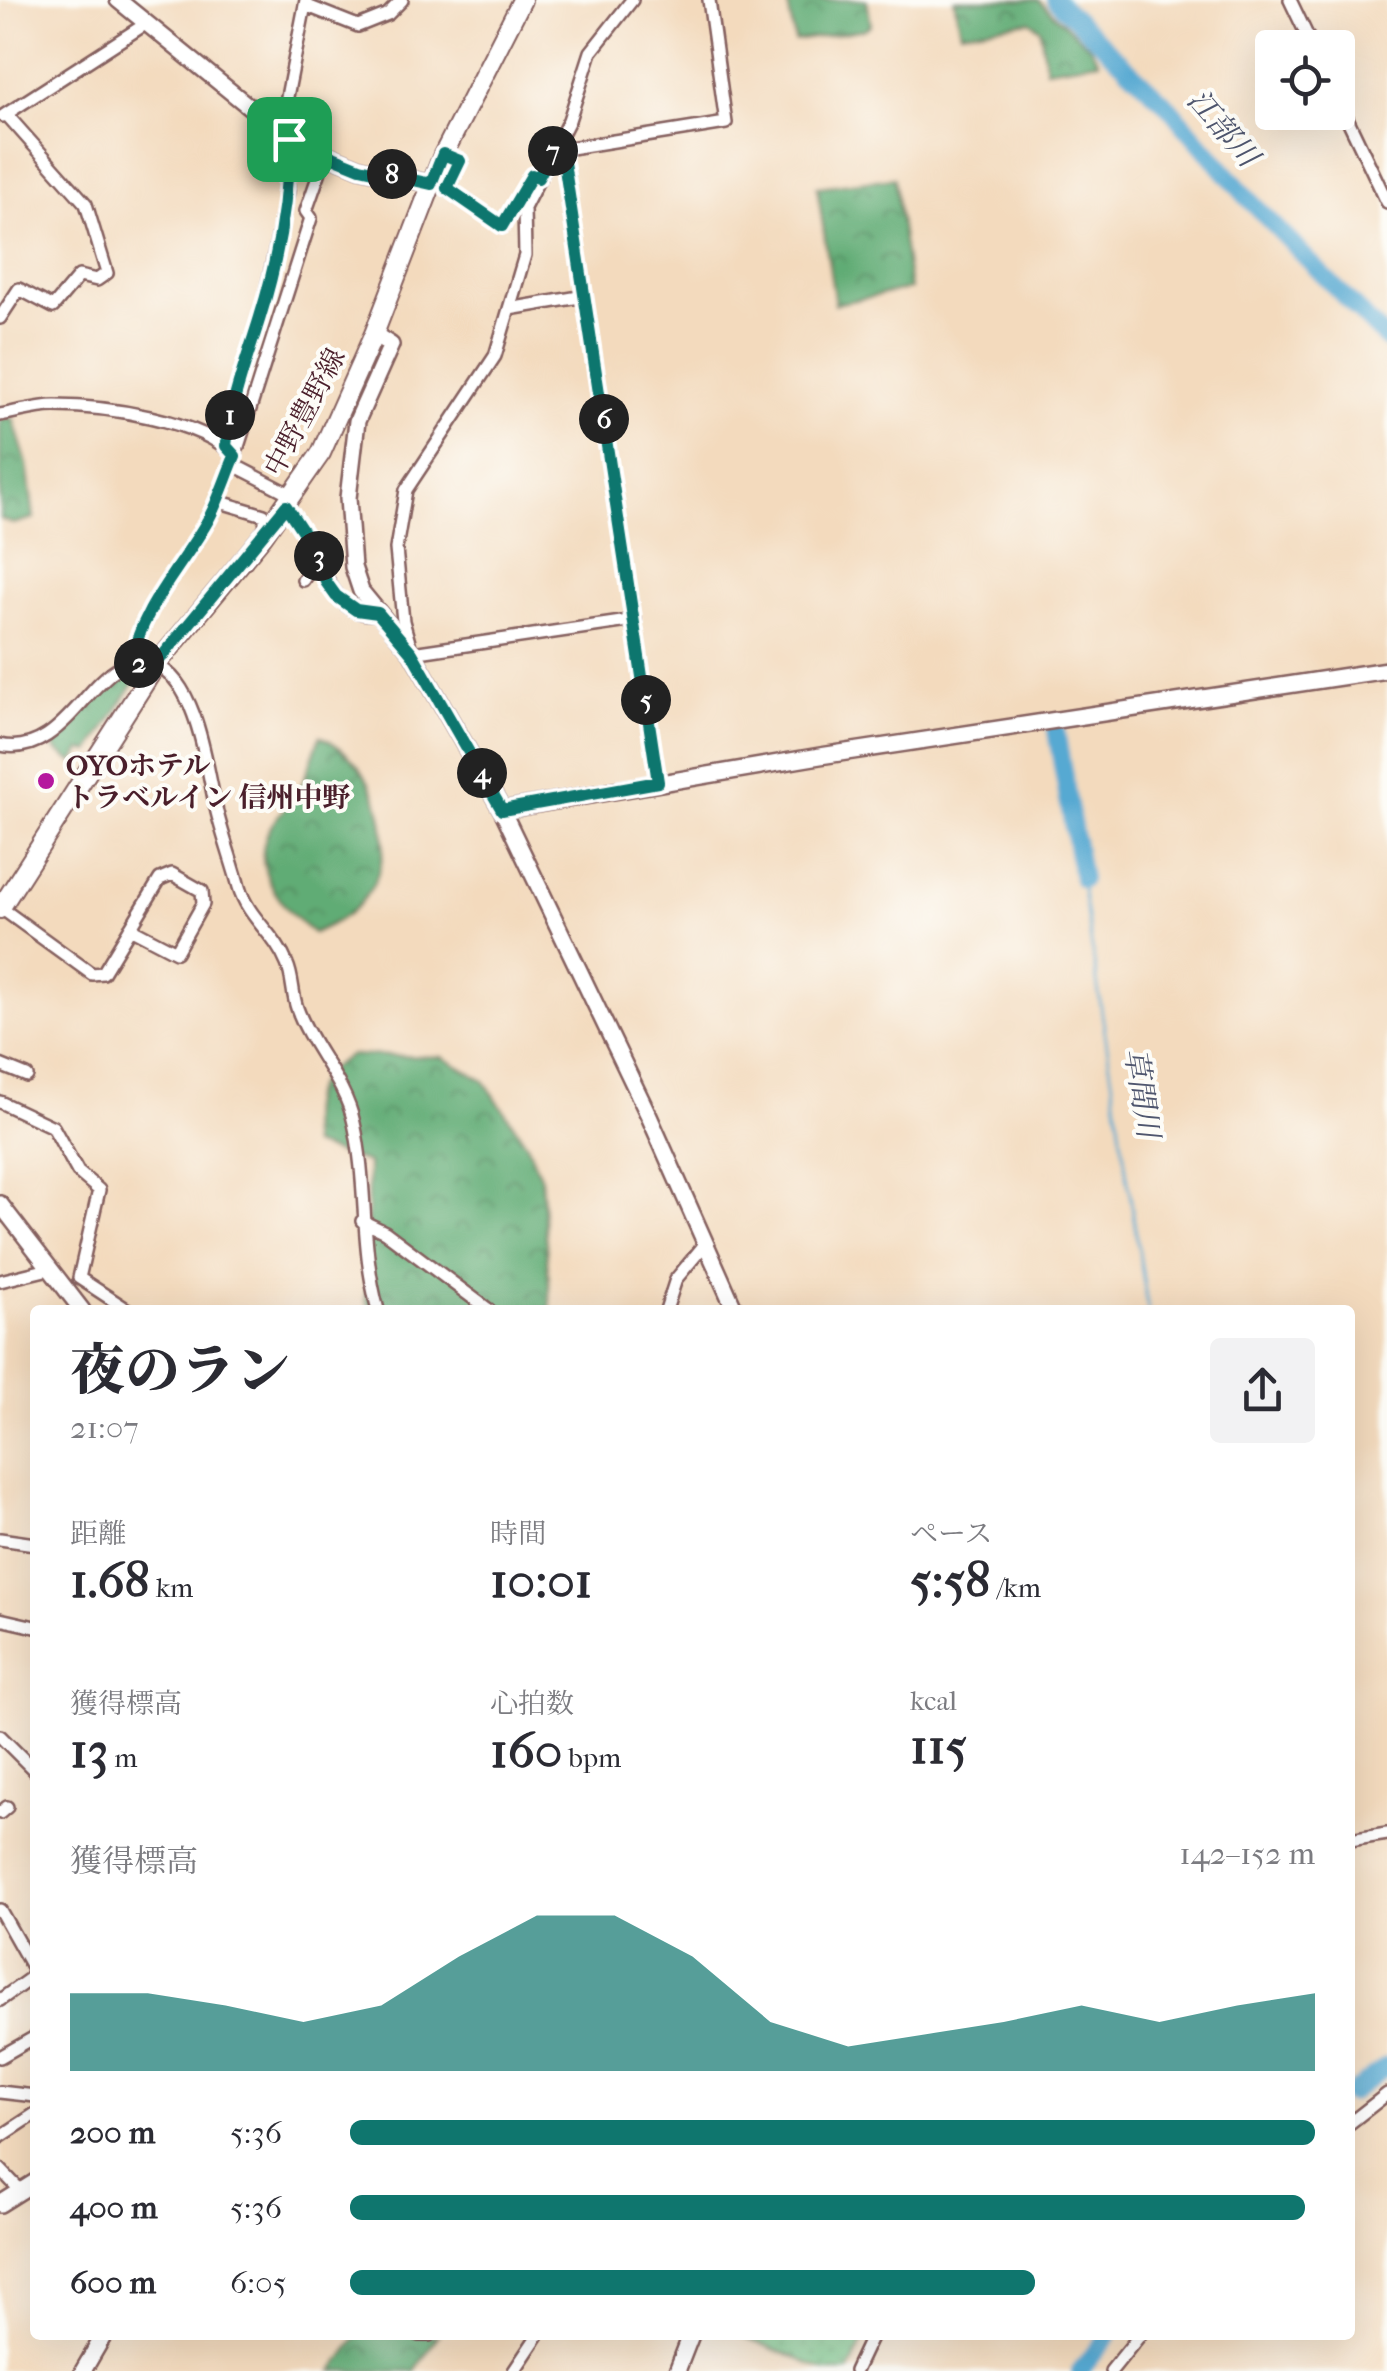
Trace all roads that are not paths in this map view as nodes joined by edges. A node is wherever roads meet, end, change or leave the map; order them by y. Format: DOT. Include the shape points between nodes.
graph roads {
  1 [pos="118,0"];
  2 [pos="402,0"];
  3 [pos="522,0"];
  4 [pos="632,0"];
  5 [pos="708,0"];
  6 [pos="1290,0"];
  7 [pos="305,2"];
  8 [pos="146,23"];
  9 [pos="1304,30"];
  10 [pos="3,116"];
  11 [pos="1353,130"];
  12 [pos="289,139"];
  13 [pos="558,150"];
  14 [pos="443,154"];
  15 [pos="325,157"];
  16 [pos="538,178"];
  17 [pos="431,184"];
  18 [pos="1387,202"];
  19 [pos="584,296"];
  20 [pos="509,309"];
  21 [pos="0,318"];
  22 [pos="374,334"];
  23 [pos="0,415"];
  24 [pos="231,455"];
  25 [pos="289,500"];
  26 [pos="217,501"];
  27 [pos="267,530"];
  28 [pos="319,556"];
  29 [pos="304,580"];
  30 [pos="378,613"];
  31 [pos="635,620"];
  32 [pos="412,653"];
  33 [pos="132,662"];
  34 [pos="156,664"];
  35 [pos="1387,670"];
  36 [pos="0,745"];
  37 [pos="658,782"];
  38 [pos="502,810"];
  39 [pos="0,908"];
  40 [pos="130,928"];
  41 [pos="0,1065"];
  42 [pos="27,1076"];
  43 [pos="0,1102"];
  44 [pos="0,1204"];
  45 [pos="362,1222"];
  46 [pos="706,1243"];
  47 [pos="49,1269"];
  48 [pos="0,1280"];
  49 [pos="78,1305"];
  50 [pos="120,1305"];
  51 [pos="377,1305"];
  52 [pos="483,1305"];
  53 [pos="668,1305"];
  54 [pos="733,1305"];
  55 [pos="0,1539"];
  56 [pos="30,1543"];
  57 [pos="0,1619"];
  58 [pos="30,1626"];
  59 [pos="0,1736"];
  60 [pos="30,1767"];
  61 [pos="1387,1834"];
  62 [pos="1355,1839"];
  63 [pos="0,1910"];
  64 [pos="14,1930"];
  65 [pos="0,1939"];
  66 [pos="30,1951"];
  67 [pos="30,1977"];
  68 [pos="0,2000"];
  69 [pos="30,2039"];
  70 [pos="0,2057"];
  71 [pos="0,2092"];
  72 [pos="1387,2094"];
  73 [pos="30,2095"];
  74 [pos="30,2117"];
  75 [pos="1355,2119"];
  76 [pos="0,2137"];
  77 [pos="0,2169"];
  78 [pos="30,2185"];
  79 [pos="20,2191"];
  80 [pos="0,2204"];
  81 [pos="101,2340"];
  82 [pos="535,2340"];
  83 [pos="689,2340"];
  84 [pos="870,2340"];
  85 [pos="1136,2340"];
  86 [pos="83,2371"];
  87 [pos="514,2371"];
  88 [pos="677,2371"];
  89 [pos="855,2371"];
  90 [pos="1111,2371"];
  1 -- 8 [label="street"];
  2 -- 7 [label="street" via="358,26"];
  3 -- 14 [label="main road, 中野豊野線"];
  4 -- 13 [label="street" via="591,52"];
  5 -- 13 [label="street" via="726,123"];
  6 -- 9 [label="street"];
  7 -- 12 [label="street" via="284,112"];
  8 -- 10 [label="street"];
  8 -- 12 [label="street"];
  10 -- 21 [label="street" via="86,204 107,273 97,280 79,276 53,307 19,289"];
  11 -- 18 [label="street"];
  12 -- 15 [label="street"];
  12 -- 24 [label="street" via="288,191 262,313 228,420"];
  13 -- 16 [label="street"];
  13 -- 19 [label="street"];
  14 -- 16 [label="street" via="460,161 447,188 502,226 532,175"];
  14 -- 17 [label="main road, 中野豊野線"];
  15 -- 17 [label="street"];
  15 -- 24 [label="street"];
  16 -- 20 [label="street" via="524,208 524,255"];
  17 -- 22 [label="main road, 中野豊野線"];
  19 -- 20 [label="street"];
  19 -- 31 [label="street"];
  20 -- 32 [label="street" via="480,384 406,490 396,549"];
  22 -- 25 [label="main road, 中野豊野線" via="320,453"];
  22 -- 30 [label="street" via="391,344 358,421 348,498 353,567"];
  23 -- 24 [label="street" via="51,406 160,419"];
  24 -- 25 [label="street"];
  24 -- 26 [label="street"];
  25 -- 27 [label="main road, 中野豊野線"];
  25 -- 28 [label="street"];
  26 -- 27 [label="street" via="264,515"];
  26 -- 33 [label="street" via="151,614"];
  27 -- 34 [label="main road, 中野豊野線"];
  28 -- 29 [label="street"];
  28 -- 30 [label="street" via="336,596 356,610"];
  30 -- 32 [label="street"];
  31 -- 32 [label="street"];
  31 -- 37 [label="street"];
  32 -- 38 [label="street"];
  33 -- 34 [label="street"];
  33 -- 36 [label="street" via="101,681 75,704 62,728 39,744"];
  34 -- 39 [label="main road, 中野豊野線"];
  34 -- 45 [label="street" via="177,683 188,706 246,907 287,963 296,1006 348,1100"];
  35 -- 37 [label="street"];
  37 -- 38 [label="street"];
  38 -- 46 [label="street"];
  39 -- 40 [label="street" via="92,974 103,973"];
  40 -- 40 [label="street" via="160,879 172,874 202,891 203,904 176,952"];
  41 -- 42 [label="street"];
  43 -- 50 [label="street" via="53,1127 78,1172 99,1190 80,1278"];
  44 -- 47 [label="street"];
  45 -- 51 [label="street"];
  45 -- 52 [label="street"];
  46 -- 53 [label="street" via="676,1280"];
  46 -- 54 [label="street"];
  47 -- 48 [label="street"];
  47 -- 49 [label="street"];
  55 -- 56 [label="street"];
  57 -- 58 [label="street"];
  59 -- 60 [label="street"];
  61 -- 62 [label="street"];
  63 -- 64 [label="street"];
  64 -- 65 [label="street"];
  64 -- 66 [label="street"];
  67 -- 68 [label="street"];
  69 -- 70 [label="street"];
  71 -- 73 [label="street"];
  72 -- 75 [label="street"];
  74 -- 76 [label="street"];
  77 -- 79 [label="street"];
  78 -- 79 [label="street"];
  79 -- 80 [label="street"];
  81 -- 86 [label="street"];
  82 -- 87 [label="street"];
  83 -- 88 [label="street"];
  84 -- 89 [label="street"];
  85 -- 90 [label="street"];
}
